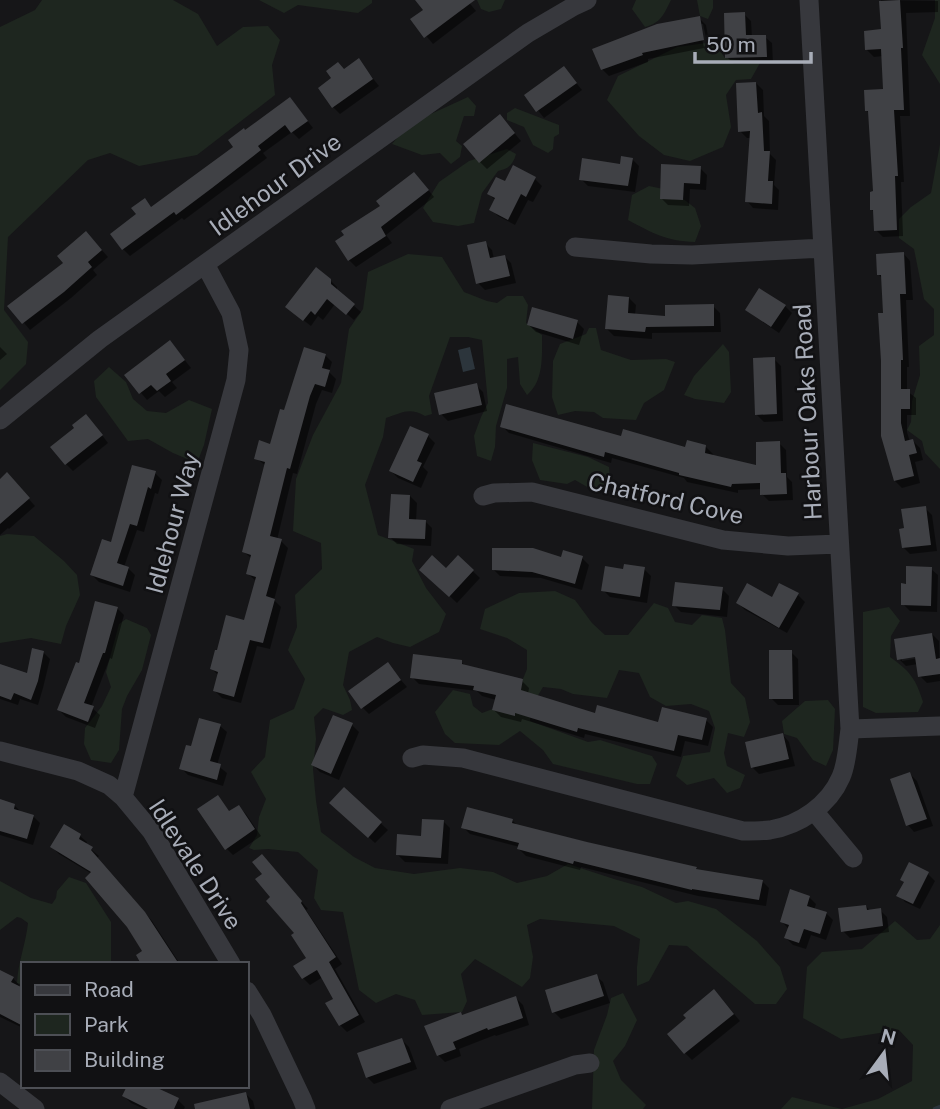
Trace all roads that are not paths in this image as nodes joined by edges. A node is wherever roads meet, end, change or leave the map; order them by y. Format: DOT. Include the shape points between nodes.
graph roads {
  1 [pos="587,0"];
  2 [pos="810,0"];
  3 [pos="575,247"];
  4 [pos="823,248"];
  5 [pos="205,264"];
  6 [pos="0,420"];
  7 [pos="483,496"];
  8 [pos="839,544"];
  9 [pos="940,726"];
  10 [pos="850,729"];
  11 [pos="0,751"];
  12 [pos="412,758"];
  13 [pos="123,797"];
  14 [pos="814,811"];
  15 [pos="853,858"];
  16 [pos="230,962"];
  17 [pos="248,993"];
  18 [pos="590,1063"];
  19 [pos="0,1082"];
  20 [pos="35,1109"];
  21 [pos="306,1109"];
  22 [pos="450,1109"];
  1 -- 5 [label="street, Idlehour Drive" via="528,33"];
  2 -- 4 [label="street, Harbour Oaks Road"];
  3 -- 4 [label="street" via="692,255"];
  4 -- 8 [label="street, Harbour Oaks Road"];
  5 -- 6 [label="street, Idlehour Drive" via="100,339"];
  5 -- 13 [label="street, Idlehour Way" via="230,313 239,351 236,380"];
  7 -- 8 [label="street, Chatford Cove" via="532,492 723,540 788,546"];
  8 -- 10 [label="street, Harbour Oaks Road"];
  9 -- 10 [label="street"];
  10 -- 14 [label="street, Harbour Oaks Road" via="842,776"];
  11 -- 13 [label="street, Idlevale Drive" via="78,771"];
  12 -- 14 [label="street, Harbour Oaks Road" via="463,758 743,831 771,830"];
  13 -- 16 [label="street, Idlevale Drive" via="152,832"];
  14 -- 15 [label="street"];
  17 -- 21 [label="street"];
  18 -- 22 [label="street"];
  19 -- 20 [label="street"];
}
